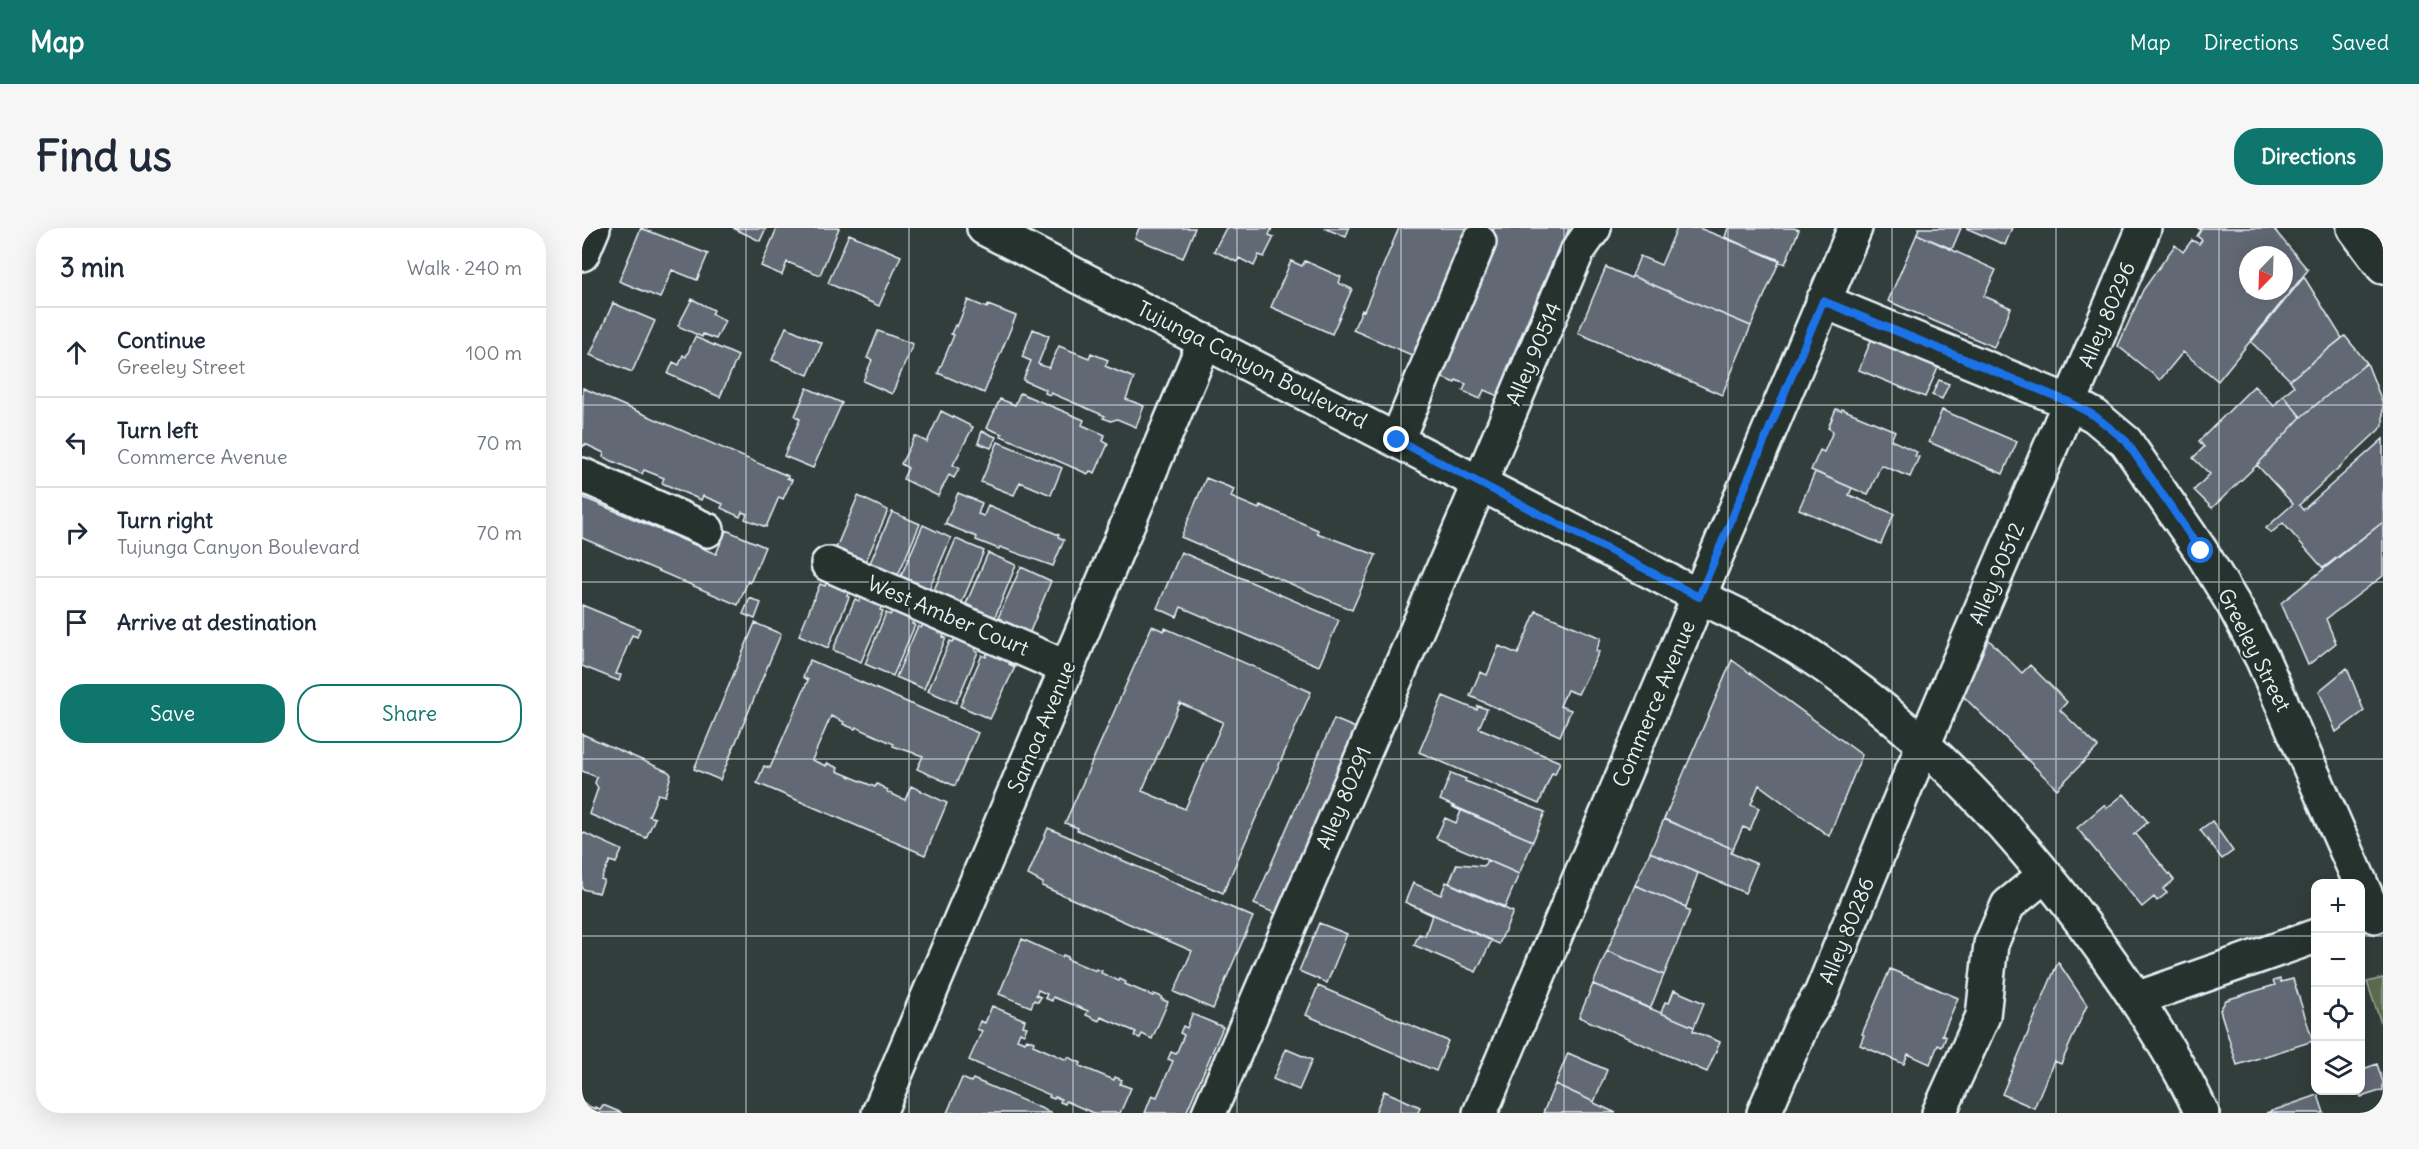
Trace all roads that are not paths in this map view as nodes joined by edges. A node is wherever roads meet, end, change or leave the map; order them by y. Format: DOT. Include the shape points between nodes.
graph roads {
  1 [pos="593,228"];
  2 [pos="984,228"];
  3 [pos="1594,228"];
  4 [pos="1855,228"];
  5 [pos="2144,228"];
  6 [pos="2354,228"];
  7 [pos="1479,242"];
  8 [pos="582,254"];
  9 [pos="2383,267"];
  10 [pos="1823,301"];
  11 [pos="1205,340"];
  12 [pos="2069,402"];
  13 [pos="1397,440"];
  14 [pos="582,475"];
  15 [pos="1480,483"];
  16 [pos="707,530"];
  17 [pos="828,564"];
  18 [pos="1699,597"];
  19 [pos="1067,668"];
  20 [pos="1924,746"];
  21 [pos="2045,875"];
  22 [pos="2373,917"];
  23 [pos="2311,938"];
  24 [pos="2136,999"];
  25 [pos="879,1113"];
  26 [pos="1209,1113"];
  27 [pos="1480,1113"];
  28 [pos="1764,1113"];
  29 [pos="1939,1113"];
  30 [pos="2202,1113"];
  1 -- 8 [label="street"];
  2 -- 11 [label="street, Tujunga Canyon Boulevard"];
  3 -- 15 [label="street, Alley 90514" via="1577,252"];
  4 -- 10 [label="street, Commerce Avenue"];
  5 -- 12 [label="street, Alley 80296"];
  6 -- 9 [label="street"];
  7 -- 13 [label="street"];
  10 -- 12 [label="street, Greeley Street"];
  10 -- 18 [label="street, Commerce Avenue"];
  11 -- 13 [label="street, Tujunga Canyon Boulevard"];
  11 -- 19 [label="street, Samoa Avenue"];
  12 -- 20 [label="street, Alley 90512"];
  12 -- 22 [label="street, Greeley Street" via="2095,416 2126,441 2235,607 2262,658"];
  13 -- 15 [label="street, Tujunga Canyon Boulevard"];
  14 -- 16 [label="street"];
  15 -- 18 [label="street, Tujunga Canyon Boulevard"];
  15 -- 26 [label="street, Alley 80291"];
  17 -- 19 [label="street, West Amber Court"];
  18 -- 20 [label="street, Tujunga Canyon Boulevard" via="1756,624 1817,662 1862,693"];
  18 -- 27 [label="street, Commerce Avenue"];
  19 -- 25 [label="street, Samoa Avenue"];
  20 -- 21 [label="street, Tujunga Canyon Boulevard" via="1985,806"];
  20 -- 28 [label="street, Alley 80286" via="1821,994 1804,1020"];
  21 -- 24 [label="street, Tujunga Canyon Boulevard"];
  21 -- 29 [label="street" via="2008,905 1991,944 1983,1016"];
  23 -- 24 [label="street"];
  24 -- 30 [label="street, Tujunga Canyon Boulevard" via="2185,1076"];
}
